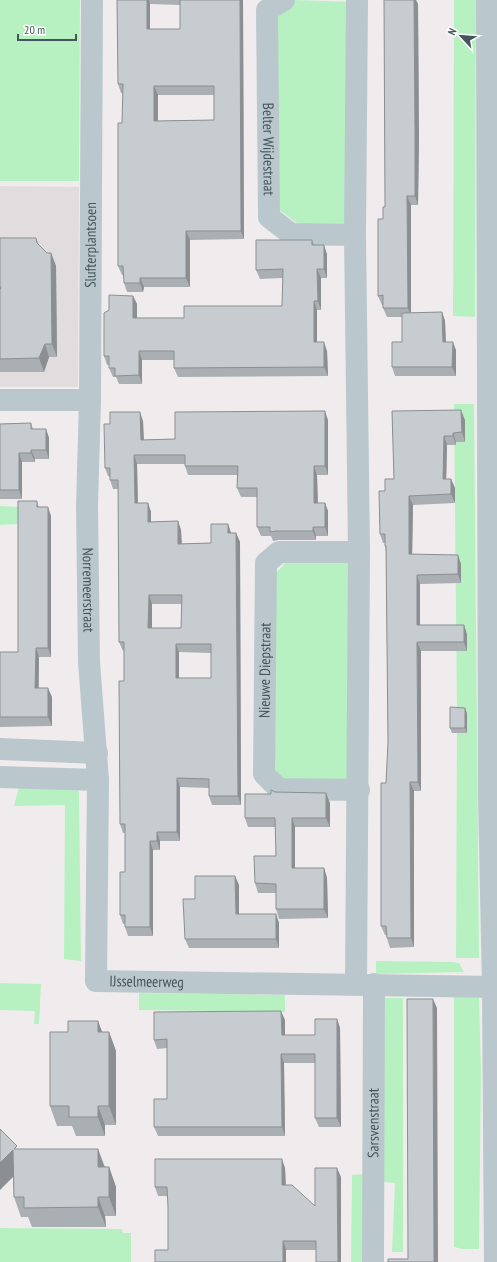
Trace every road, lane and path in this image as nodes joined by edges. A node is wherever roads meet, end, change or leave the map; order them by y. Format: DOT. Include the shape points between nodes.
graph roads {
  1 [pos="92,0"];
  2 [pos="284,0"];
  3 [pos="357,0"];
  4 [pos="487,0"];
  5 [pos="356,235"];
  6 [pos="0,400"];
  7 [pos="90,400"];
  8 [pos="359,552"];
  9 [pos="0,749"];
  10 [pos="97,753"];
  11 [pos="0,777"];
  12 [pos="98,780"];
  13 [pos="359,790"];
  14 [pos="365,984"];
  15 [pos="495,987"];
  16 [pos="373,1262"];
  17 [pos="495,1262"];
  1 -- 7 [label="street, Slufterplantsoen"];
  2 -- 5 [label="street, Belter Wijdestraat" via="267,10 269,217 291,234"];
  3 -- 5 [label="street"];
  4 -- 15 [label="street" via="489,789"];
  5 -- 8 [label="street"];
  6 -- 7 [label="street"];
  7 -- 10 [label="street, Norremeerstraat" via="87,506 90,662"];
  8 -- 13 [label="street"];
  8 -- 13 [label="street, Nieuwe Diepstraat" via="279,552 266,563 264,774 278,789"];
  9 -- 10 [label="street"];
  10 -- 12 [label="street, Norremeerstraat"];
  11 -- 12 [label="street"];
  12 -- 14 [label="street, IJsselmeerweg" via="96,981"];
  13 -- 14 [label="street"];
  14 -- 15 [label="street, IJsselmeerweg"];
  14 -- 16 [label="street, Sarsvenstraat"];
  15 -- 17 [label="street"];
}
